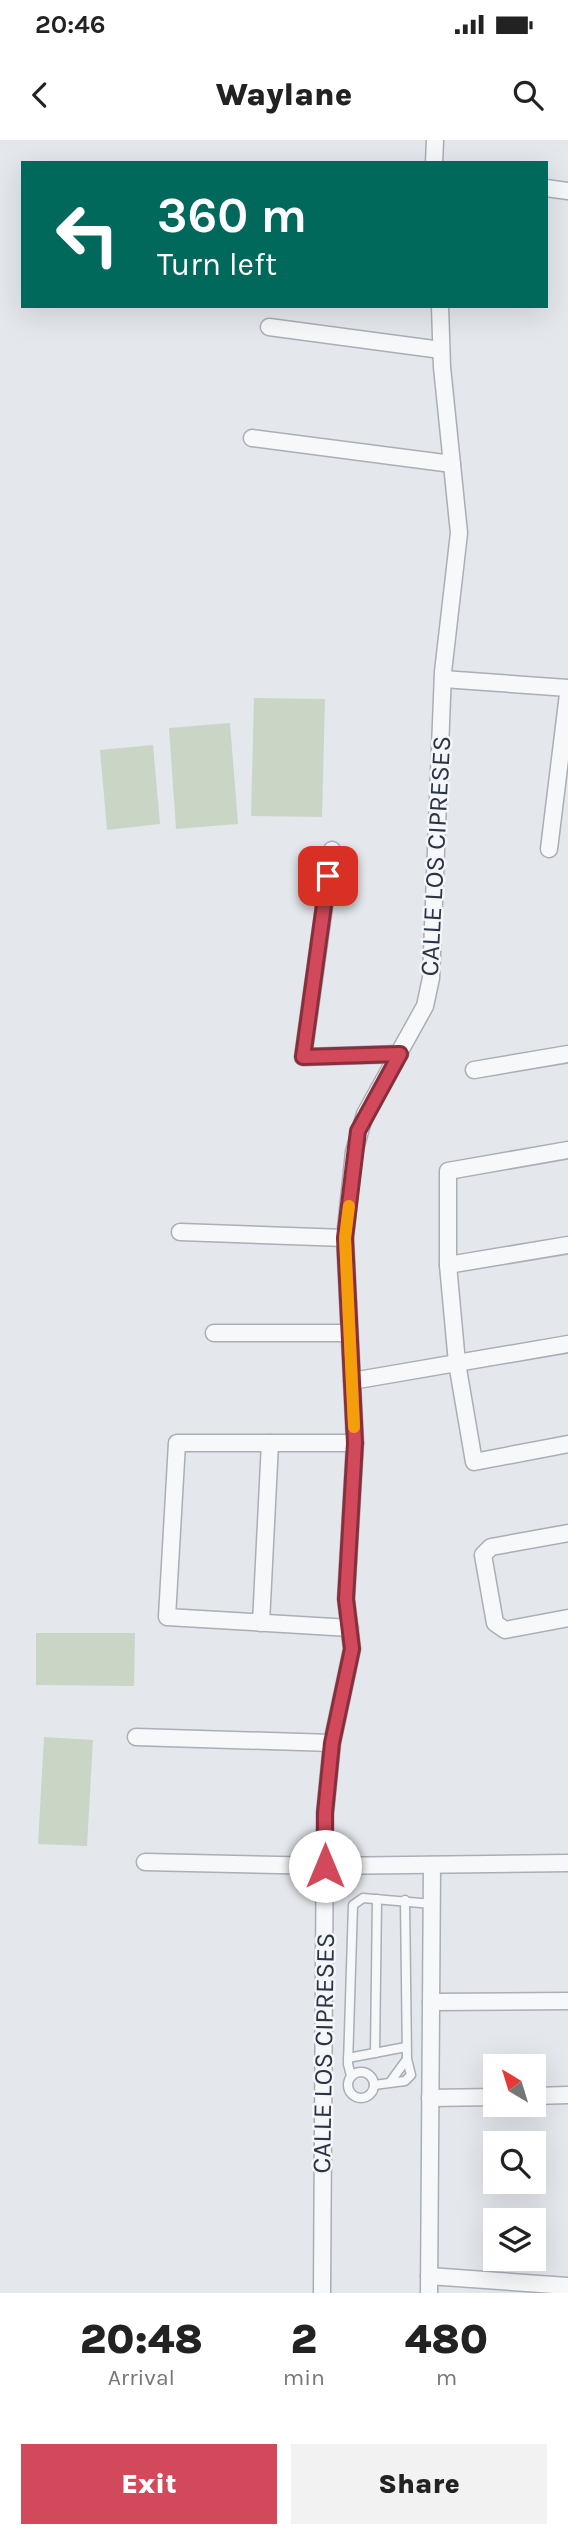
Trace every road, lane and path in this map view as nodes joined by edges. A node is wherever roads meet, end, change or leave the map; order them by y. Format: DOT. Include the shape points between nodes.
graph roads {
  1 [pos="435,140"];
  2 [pos="434,161"];
  3 [pos="548,188"];
  4 [pos="568,191"];
  5 [pos="440,308"];
  6 [pos="269,327"];
  7 [pos="441,350"];
  8 [pos="252,438"];
  9 [pos="452,464"];
  10 [pos="443,679"];
  11 [pos="568,691"];
  12 [pos="565,762"];
  13 [pos="549,849"];
  14 [pos="332,850"];
  15 [pos="400,1054"];
  16 [pos="568,1054"];
  17 [pos="474,1070"];
  18 [pos="568,1150"];
  19 [pos="180,1232"];
  20 [pos="345,1238"];
  21 [pos="568,1245"];
  22 [pos="448,1265"];
  23 [pos="214,1333"];
  24 [pos="348,1333"];
  25 [pos="568,1344"];
  26 [pos="457,1363"];
  27 [pos="352,1381"];
  28 [pos="270,1443"];
  29 [pos="355,1443"];
  30 [pos="568,1444"];
  31 [pos="568,1533"];
  32 [pos="568,1618"];
  33 [pos="261,1623"];
  34 [pos="350,1628"];
  35 [pos="136,1737"];
  36 [pos="332,1743"];
  37 [pos="145,1863"];
  38 [pos="568,1863"];
  39 [pos="432,1865"];
  40 [pos="325,1866"];
  41 [pos="377,1899"];
  42 [pos="405,1900"];
  43 [pos="432,1904"];
  44 [pos="568,2001"];
  45 [pos="430,2002"];
  46 [pos="406,2047"];
  47 [pos="375,2053"];
  48 [pos="348,2057"];
  49 [pos="351,2076"];
  50 [pos="374,2085"];
  51 [pos="568,2095"];
  52 [pos="546,2096"];
  53 [pos="483,2097"];
  54 [pos="430,2098"];
  55 [pos="429,2276"];
  56 [pos="568,2286"];
  57 [pos="322,2293"];
  58 [pos="429,2293"];
  1 -- 2 [label="street"];
  3 -- 4 [label="street"];
  5 -- 7 [label="street, CALLE LOS CIPRESES"];
  6 -- 7 [label="street"];
  7 -- 9 [label="street, CALLE LOS CIPRESES"];
  8 -- 9 [label="street"];
  9 -- 10 [label="street, CALLE LOS CIPRESES" via="459,533"];
  10 -- 11 [label="street"];
  10 -- 15 [label="street, CALLE LOS CIPRESES" via="431,978 425,1006"];
  11 -- 12 [label="street"];
  12 -- 13 [label="street"];
  14 -- 15 [label="street" via="303,1057"];
  15 -- 20 [label="street, CALLE LOS CIPRESES" via="358,1131"];
  16 -- 17 [label="street"];
  18 -- 22 [label="street" via="448,1171"];
  19 -- 20 [label="street"];
  20 -- 24 [label="street, CALLE LOS CIPRESES"];
  21 -- 22 [label="street"];
  22 -- 26 [label="street"];
  23 -- 24 [label="street"];
  24 -- 27 [label="street, CALLE LOS CIPRESES"];
  25 -- 26 [label="street"];
  26 -- 27 [label="street"];
  26 -- 30 [label="street" via="474,1462"];
  27 -- 29 [label="street, CALLE LOS CIPRESES"];
  28 -- 29 [label="street"];
  28 -- 33 [label="street"];
  28 -- 33 [label="street" via="177,1443 167,1617"];
  29 -- 34 [label="street, CALLE LOS CIPRESES" via="346,1599"];
  31 -- 32 [label="street" via="491,1547 483,1555 499,1628"];
  33 -- 34 [label="street"];
  34 -- 36 [label="street, CALLE LOS CIPRESES" via="352,1649"];
  35 -- 36 [label="street"];
  36 -- 40 [label="street, CALLE LOS CIPRESES"];
  37 -- 40 [label="street"];
  38 -- 39 [label="street"];
  39 -- 40 [label="street"];
  39 -- 43 [label="street"];
  40 -- 57 [label="street, CALLE LOS CIPRESES"];
  41 -- 42 [label="lane"];
  41 -- 47 [label="lane"];
  41 -- 48 [label="lane" via="363,1898 353,1905"];
  42 -- 43 [label="lane"];
  42 -- 46 [label="lane"];
  43 -- 45 [label="street"];
  44 -- 45 [label="street"];
  45 -- 54 [label="street"];
  46 -- 47 [label="lane"];
  46 -- 50 [label="lane" via="407,2059 391,2081"];
  47 -- 48 [label="lane"];
  48 -- 49 [label="lane"];
  49 -- 50 [label="lane" via="366,2073"];
  49 -- 50 [label="lane" via="348,2089 354,2096 369,2095"];
  51 -- 52 [label="street"];
  53 -- 54 [label="street"];
  54 -- 55 [label="street"];
  55 -- 56 [label="street"];
  55 -- 58 [label="street"];
}
